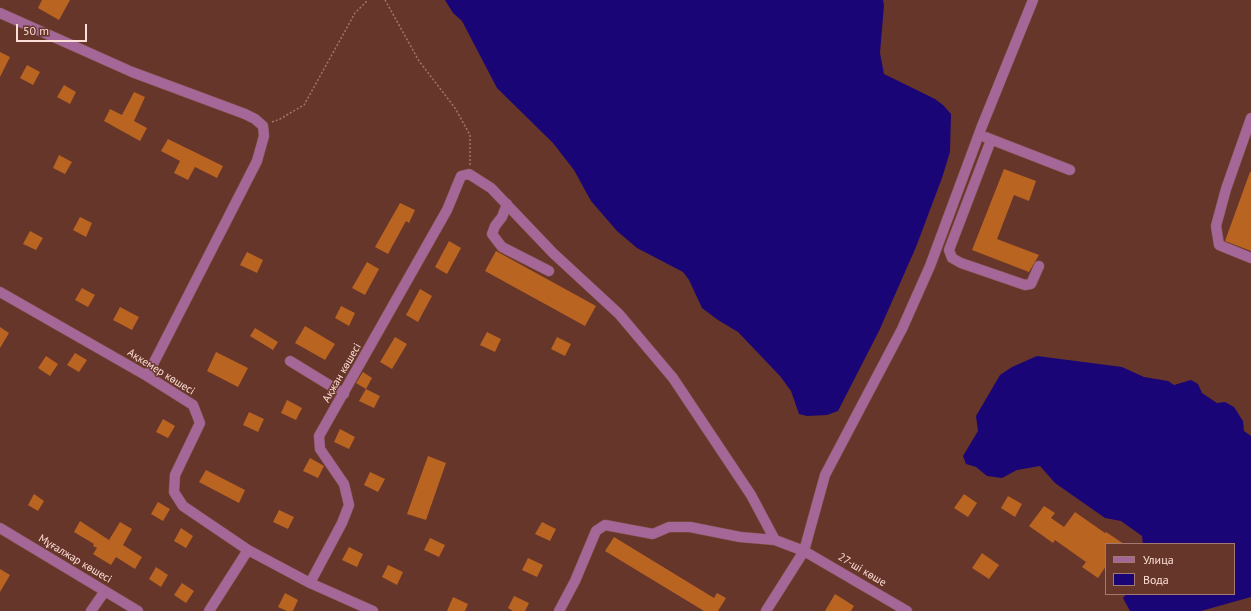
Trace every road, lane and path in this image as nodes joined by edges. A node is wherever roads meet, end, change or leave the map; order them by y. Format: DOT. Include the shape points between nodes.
graph roads {
  1 [pos="368,0"];
  2 [pos="385,0"];
  3 [pos="1033,0"];
  4 [pos="0,14"];
  5 [pos="1251,118"];
  6 [pos="263,126"];
  7 [pos="980,135"];
  8 [pos="991,140"];
  9 [pos="1070,170"];
  10 [pos="465,175"];
  11 [pos="507,204"];
  12 [pos="1251,258"];
  13 [pos="1039,266"];
  14 [pos="549,271"];
  15 [pos="0,292"];
  16 [pos="290,361"];
  17 [pos="147,376"];
  18 [pos="344,394"];
  19 [pos="0,528"];
  20 [pos="775,540"];
  21 [pos="248,550"];
  22 [pos="804,551"];
  23 [pos="310,583"];
  24 [pos="105,591"];
  25 [pos="91,611"];
  26 [pos="138,611"];
  27 [pos="209,611"];
  28 [pos="373,611"];
  29 [pos="559,611"];
  30 [pos="766,611"];
  31 [pos="907,611"];
  1 -- 6 [label="path" via="355,13 304,105"];
  2 -- 10 [label="path" via="419,61 454,108 470,135"];
  3 -- 7 [label="street"];
  4 -- 6 [label="street" via="132,72 245,114"];
  5 -- 12 [label="street" via="1216,226 1219,245"];
  6 -- 17 [label="street" via="264,136 257,161"];
  7 -- 8 [label="street"];
  7 -- 22 [label="street" via="930,266 905,322 826,475"];
  8 -- 9 [label="street"];
  8 -- 13 [label="street" via="949,250 952,258 1025,285 1031,284"];
  10 -- 11 [label="street" via="491,188"];
  10 -- 18 [label="street, Ақжан көшесі"];
  11 -- 14 [label="street" via="492,234 502,247"];
  11 -- 20 [label="street" via="553,253 619,314 673,378 751,495"];
  15 -- 17 [label="street, Ақкемер көшесі"];
  16 -- 18 [label="street"];
  17 -- 21 [label="street, Ақкемер көшесі" via="193,405 200,423 175,475 174,492 183,506"];
  18 -- 23 [label="street, Ақжан көшесі" via="319,436 320,449 344,484 348,505 342,523"];
  19 -- 24 [label="street, Мұғалжар көшесі"];
  20 -- 22 [label="street, 27-ші көше"];
  20 -- 29 [label="street, 27-ші көше" via="740,537 690,527 669,527 653,534 605,525 596,531"];
  21 -- 23 [label="street, Ақкемер көшесі"];
  21 -- 27 [label="street"];
  22 -- 30 [label="street"];
  22 -- 31 [label="street, 27-ші көше"];
  23 -- 28 [label="street, Ақкемер көшесі"];
  24 -- 25 [label="street"];
  24 -- 26 [label="street, Мұғалжар көшесі"];
}
